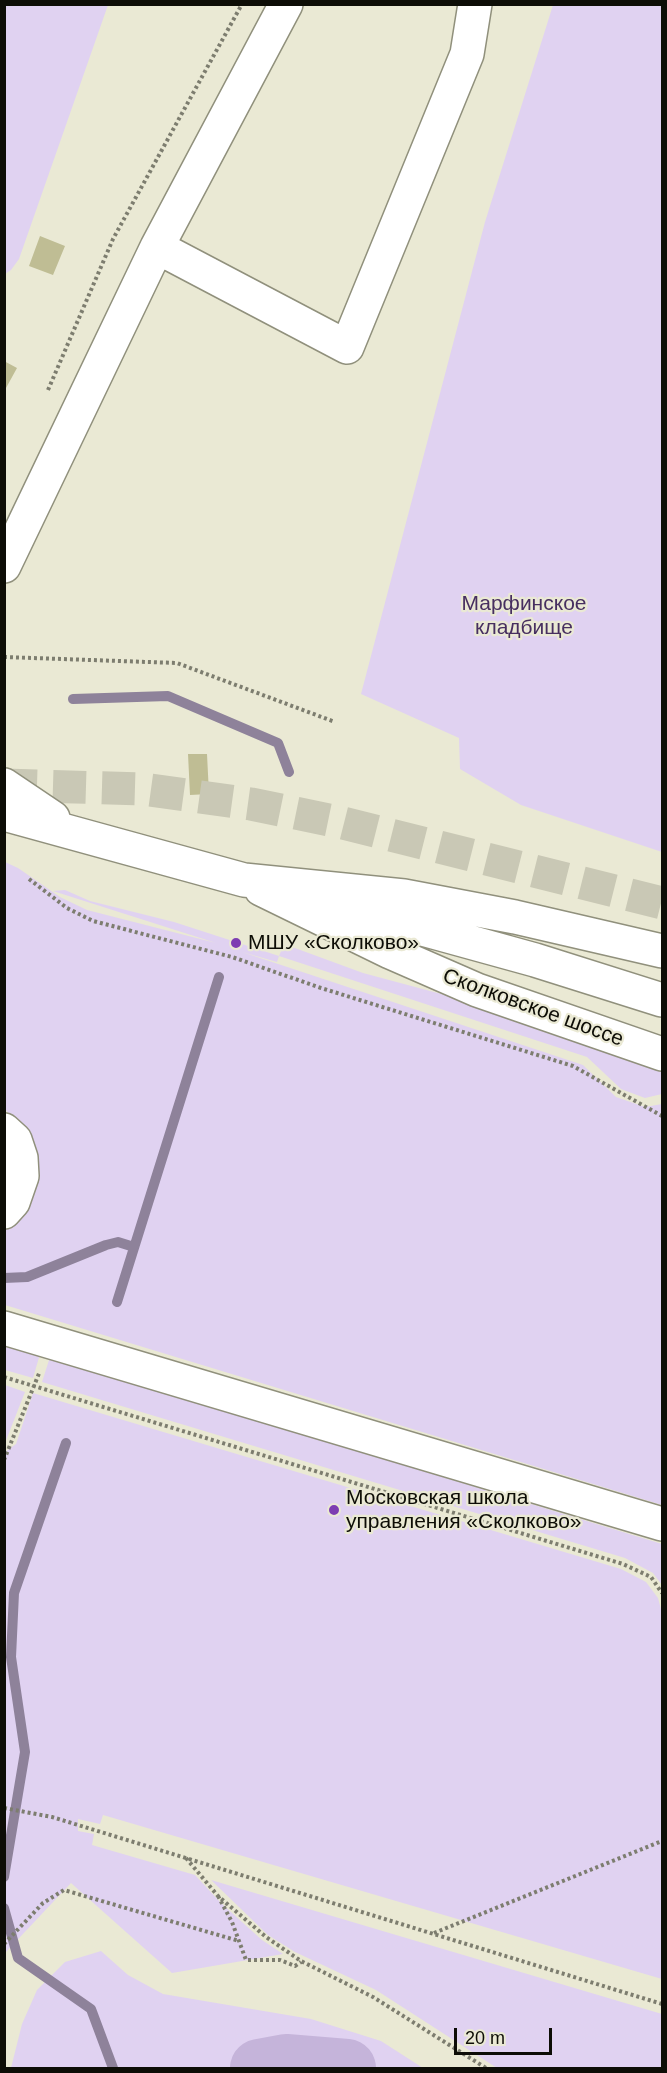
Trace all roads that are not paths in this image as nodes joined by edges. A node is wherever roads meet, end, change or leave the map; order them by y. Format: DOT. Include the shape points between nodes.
graph roads {
  1 [pos="286,4"];
  2 [pos="475,4"];
  3 [pos="157,247"];
  4 [pos="4,566"];
  5 [pos="4,785"];
  6 [pos="12,821"];
  7 [pos="77,834"];
  8 [pos="244,880"];
  9 [pos="663,951"];
  10 [pos="663,1000"];
  11 [pos="663,1054"];
  12 [pos="4,1130"];
  13 [pos="4,1212"];
  14 [pos="4,1328"];
  15 [pos="663,1524"];
  1 -- 3 [label="street"];
  2 -- 3 [label="street" via="467,54 347,347"];
  3 -- 4 [label="street"];
  5 -- 7 [label="street"];
  6 -- 7 [label="street, Сколковское шоссе"];
  7 -- 8 [label="street, Сколковское шоссе"];
  8 -- 9 [label="street, Сколковское шоссе" via="405,896"];
  8 -- 10 [label="street" via="536,960"];
  8 -- 11 [label="street, Сколковское шоссе" via="477,990"];
  12 -- 13 [label="street" via="15,1140 22,1176"];
  14 -- 15 [label="street"];
}
